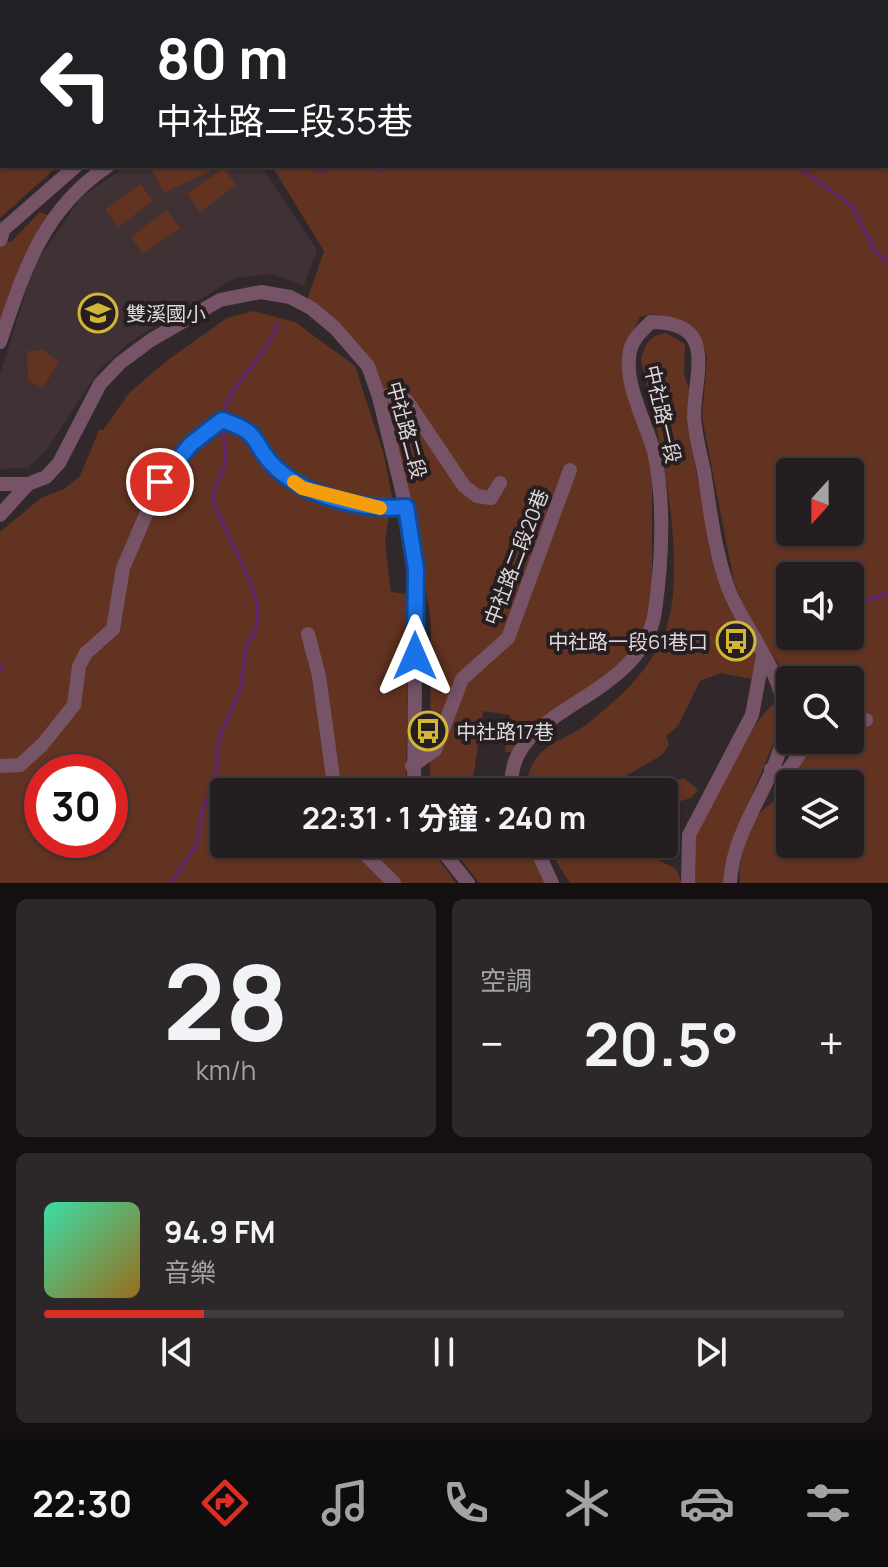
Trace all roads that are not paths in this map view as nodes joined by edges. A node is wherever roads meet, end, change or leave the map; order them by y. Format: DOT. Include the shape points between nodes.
graph roads {
  1 [pos="74,168"];
  2 [pos="105,168"];
  3 [pos="0,240"];
  4 [pos="0,342"];
  5 [pos="379,397"];
  6 [pos="570,470"];
  7 [pos="500,483"];
  8 [pos="0,484"];
  9 [pos="28,484"];
  10 [pos="406,507"];
  11 [pos="0,515"];
  12 [pos="308,634"];
  13 [pos="763,656"];
  14 [pos="799,754"];
  15 [pos="0,766"];
  16 [pos="412,766"];
  17 [pos="771,769"];
  18 [pos="333,778"];
  19 [pos="413,778"];
  20 [pos="513,778"];
  21 [pos="369,858"];
  22 [pos="448,858"];
  23 [pos="540,858"];
  24 [pos="394,883"];
  25 [pos="468,883"];
  26 [pos="552,883"];
  27 [pos="688,883"];
  28 [pos="730,883"];
  1 -- 3 [label="street" via="4,229"];
  2 -- 4 [label="street" via="78,186 31,254"];
  5 -- 7 [label="street" via="407,401 464,486 477,496 491,498"];
  5 -- 9 [label="street, 中社路二段" via="368,366 354,347 311,308 277,294 240,293 165,332 120,363 100,384 59,463 46,477"];
  5 -- 10 [label="street, 中社路二段"];
  6 -- 16 [label="street, 中社路二段20巷" via="508,638 462,679 435,750"];
  8 -- 9 [label="street"];
  9 -- 11 [label="street, 中社路二段"];
  10 -- 15 [label="street" via="385,509 302,488 275,467 248,429 222,420 191,444 160,482 123,568 113,629 79,666 74,705 20,765"];
  10 -- 16 [label="street, 中社路二段" via="416,569"];
  12 -- 18 [label="street"];
  13 -- 17 [label="street, 中社路一段" via="785,719"];
  13 -- 20 [label="street, 中社路一段" via="725,572 694,418 701,357 696,340 669,322 651,322 630,352 659,485 655,612 649,634 632,663 525,740 514,759"];
  13 -- 27 [label="street" via="752,715 689,835"];
  14 -- 17 [label="street" via="785,775"];
  16 -- 19 [label="street, 中社路二段"];
  17 -- 28 [label="street, 中社路一段" via="741,829"];
  21 -- 24 [label="street"];
  22 -- 25 [label="street"];
  23 -- 26 [label="street"];
}
